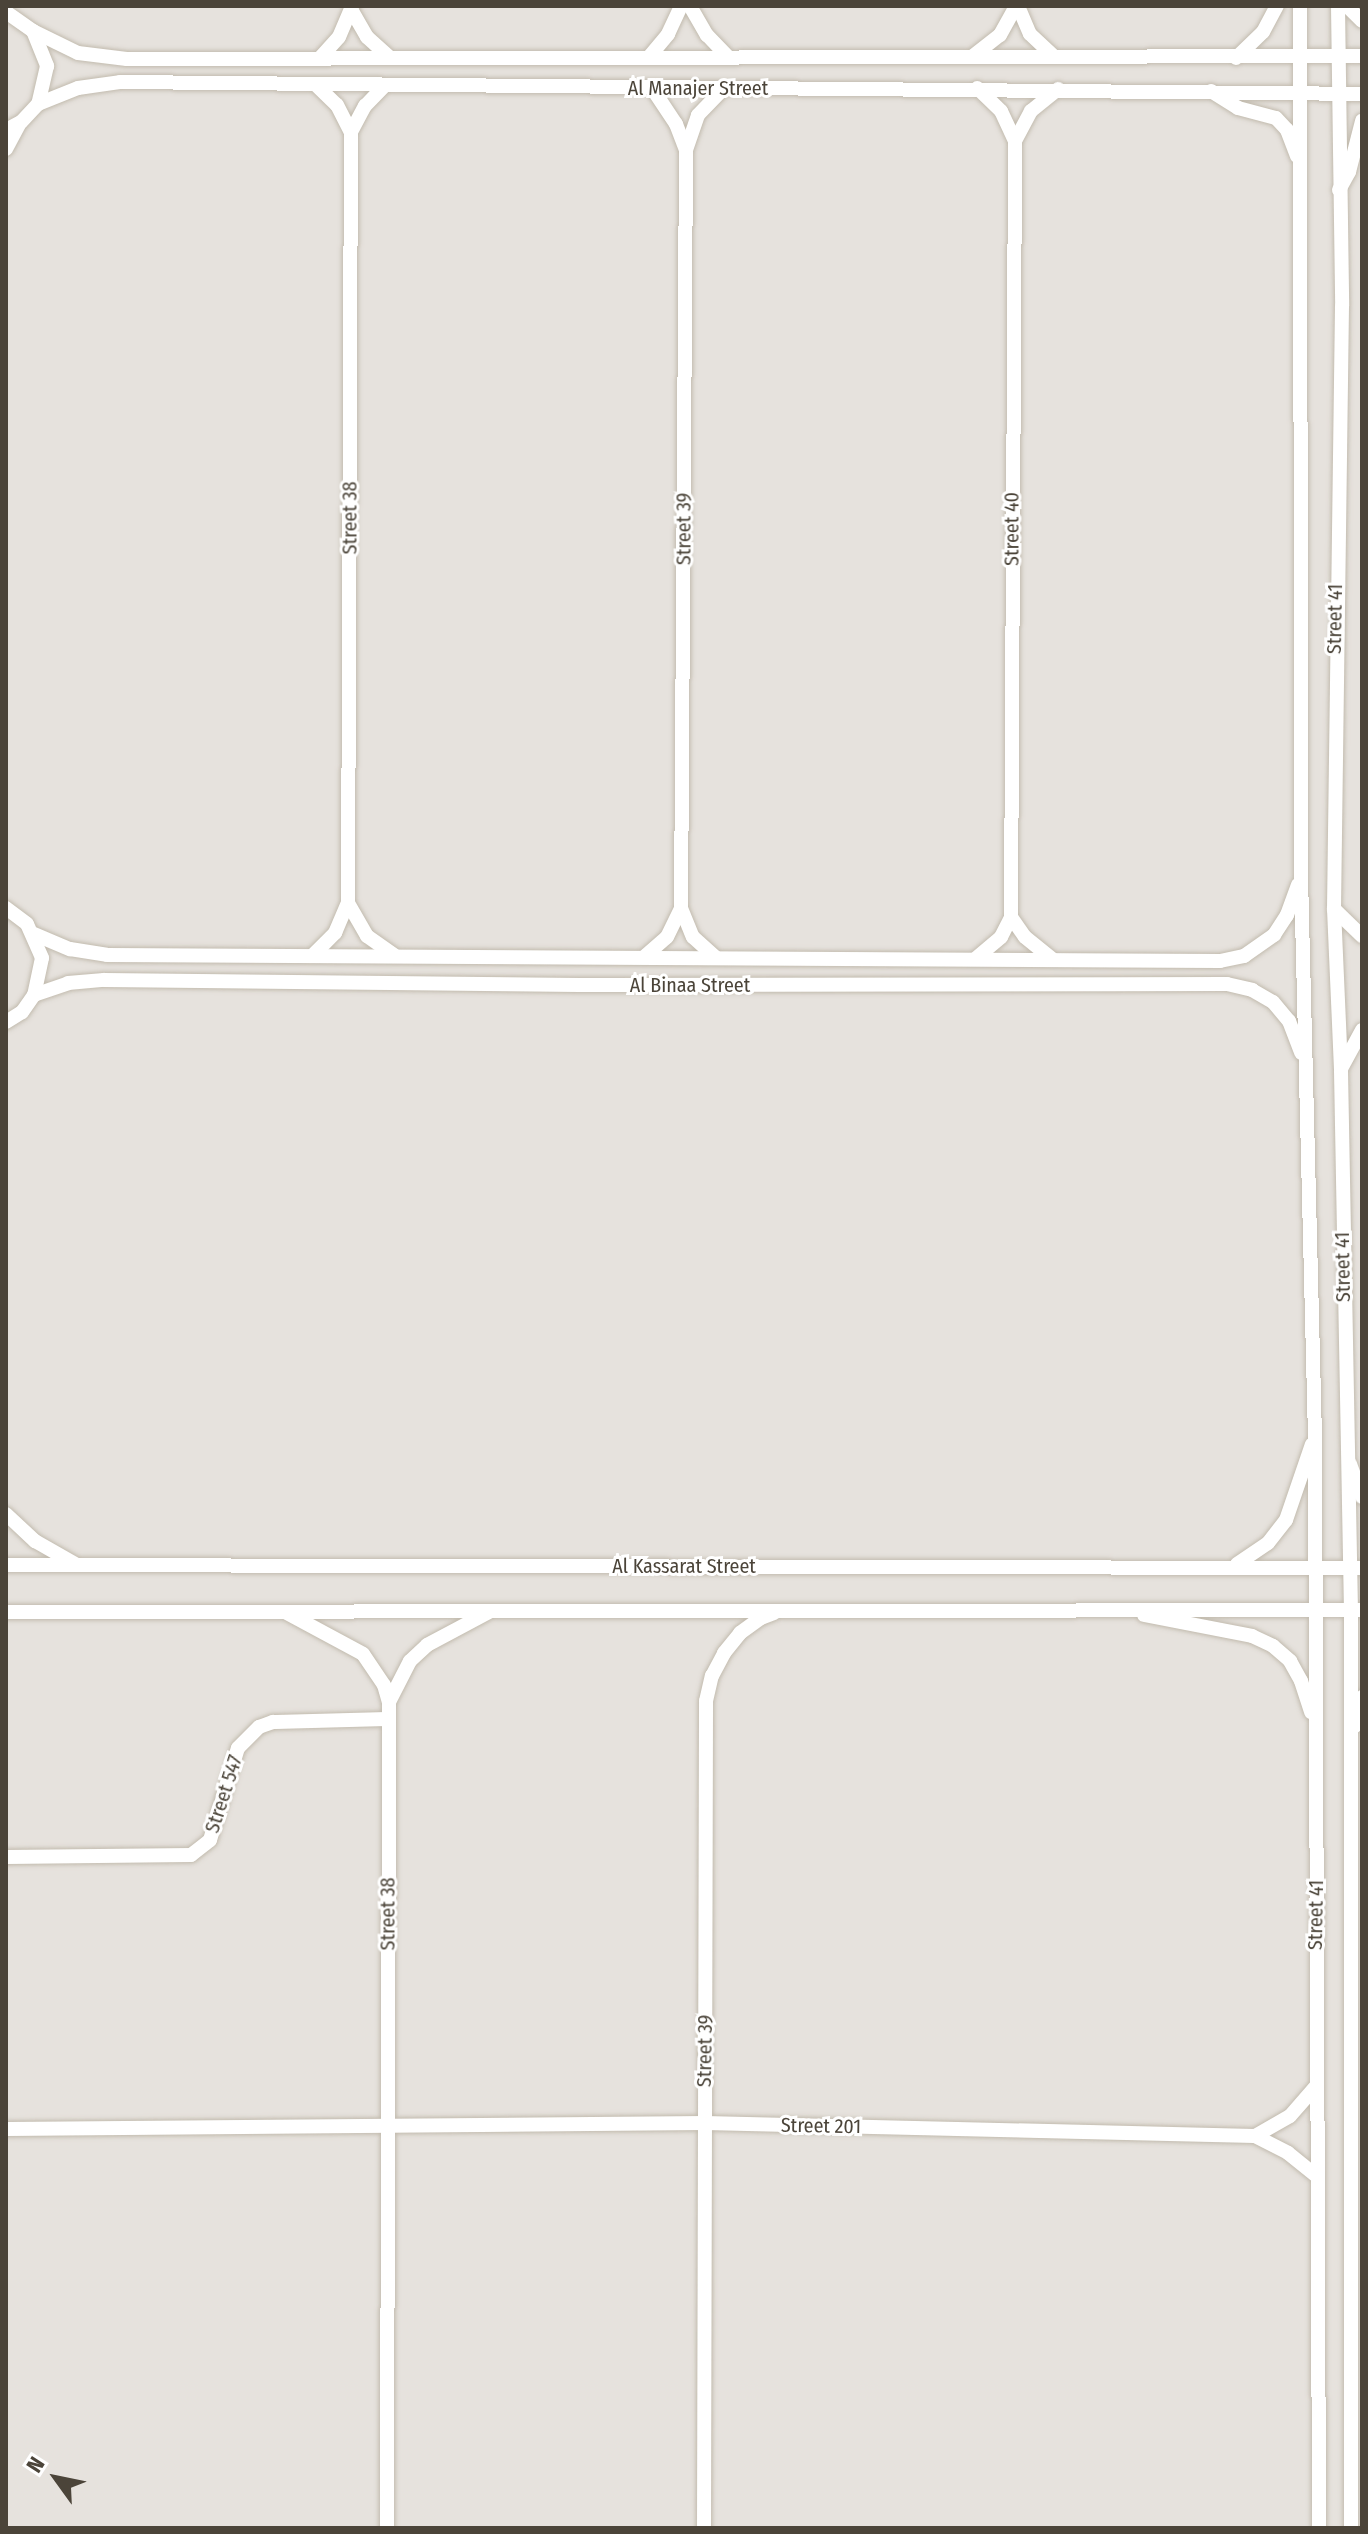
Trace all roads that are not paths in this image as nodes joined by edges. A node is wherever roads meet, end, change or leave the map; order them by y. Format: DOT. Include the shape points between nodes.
graph roads {
  1 [pos="16,6"];
  2 [pos="681,6"];
  3 [pos="690,6"];
  4 [pos="1017,6"];
  5 [pos="1277,6"];
  6 [pos="1300,6"];
  7 [pos="1338,6"];
  8 [pos="1347,6"];
  9 [pos="352,8"];
  10 [pos="6,12"];
  11 [pos="1362,21"];
  12 [pos="28,27"];
  13 [pos="1337,56"];
  14 [pos="1362,56"];
  15 [pos="649,57"];
  16 [pos="973,57"];
  17 [pos="1054,57"];
  18 [pos="1300,57"];
  19 [pos="320,58"];
  20 [pos="390,58"];
  21 [pos="729,58"];
  22 [pos="1236,58"];
  23 [pos="315,84"];
  24 [pos="385,85"];
  25 [pos="652,88"];
  26 [pos="724,88"];
  27 [pos="977,88"];
  28 [pos="1058,89"];
  29 [pos="1211,91"];
  30 [pos="1300,92"];
  31 [pos="1337,94"];
  32 [pos="1362,94"];
  33 [pos="38,104"];
  34 [pos="1362,121"];
  35 [pos="21,122"];
  36 [pos="6,130"];
  37 [pos="351,132"];
  38 [pos="1015,141"];
  39 [pos="6,149"];
  40 [pos="686,150"];
  41 [pos="1300,166"];
  42 [pos="1339,190"];
  43 [pos="1301,877"];
  44 [pos="6,894"];
  45 [pos="348,903"];
  46 [pos="681,908"];
  47 [pos="1334,909"];
  48 [pos="12,912"];
  49 [pos="1011,917"];
  50 [pos="34,934"];
  51 [pos="1362,936"];
  52 [pos="312,956"];
  53 [pos="398,957"];
  54 [pos="643,958"];
  55 [pos="716,958"];
  56 [pos="975,959"];
  57 [pos="1054,960"];
  58 [pos="34,995"];
  59 [pos="10,1020"];
  60 [pos="1362,1030"];
  61 [pos="6,1033"];
  62 [pos="1306,1064"];
  63 [pos="1341,1071"];
  64 [pos="1315,1436"];
  65 [pos="1345,1449"];
  66 [pos="1362,1497"];
  67 [pos="6,1514"];
  68 [pos="6,1565"];
  69 [pos="1236,1565"];
  70 [pos="77,1566"];
  71 [pos="1315,1567"];
  72 [pos="1356,1567"];
  73 [pos="1116,1609"];
  74 [pos="1316,1609"];
  75 [pos="784,1610"];
  76 [pos="1356,1610"];
  77 [pos="282,1611"];
  78 [pos="492,1611"];
  79 [pos="6,1612"];
  80 [pos="1362,1697"];
  81 [pos="389,1702"];
  82 [pos="389,1719"];
  83 [pos="1315,1723"];
  84 [pos="1349,1754"];
  85 [pos="6,1857"];
  86 [pos="1350,2081"];
  87 [pos="1317,2085"];
  88 [pos="1362,2094"];
  89 [pos="705,2123"];
  90 [pos="387,2126"];
  91 [pos="6,2129"];
  92 [pos="1255,2136"];
  93 [pos="1362,2166"];
  94 [pos="1318,2177"];
  95 [pos="1351,2180"];
  96 [pos="387,2528"];
  97 [pos="704,2528"];
  98 [pos="1319,2528"];
  99 [pos="1351,2528"];
  1 -- 12 [label="street"];
  2 -- 15 [label="street"];
  3 -- 21 [label="street"];
  4 -- 16 [label="street" via="1000,35"];
  4 -- 17 [label="street" via="1030,34"];
  5 -- 22 [label="street" via="1263,32"];
  6 -- 18 [label="street, Street 41"];
  7 -- 13 [label="street, Street 41"];
  8 -- 11 [label="street"];
  9 -- 19 [label="street" via="339,37"];
  9 -- 20 [label="street" via="367,37"];
  10 -- 12 [label="street, Al Manajer Street"];
  12 -- 19 [label="street, Al Manajer Street" via="78,53 102,58"];
  12 -- 33 [label="street" via="40,42 47,66"];
  13 -- 14 [label="street, Al Manajer Street"];
  13 -- 18 [label="street, Al Manajer Street"];
  13 -- 31 [label="street, Street 41"];
  15 -- 20 [label="street, Al Manajer Street"];
  15 -- 21 [label="street, Al Manajer Street"];
  16 -- 17 [label="street, Al Manajer Street"];
  16 -- 21 [label="street, Al Manajer Street"];
  17 -- 22 [label="street, Al Manajer Street"];
  18 -- 22 [label="street, Al Manajer Street"];
  18 -- 30 [label="street, Street 41"];
  19 -- 20 [label="street, Al Manajer Street"];
  23 -- 24 [label="street, Al Manajer Street"];
  23 -- 33 [label="street, Al Manajer Street" via="120,82 78,88"];
  23 -- 37 [label="street" via="337,105"];
  24 -- 25 [label="street, Al Manajer Street"];
  24 -- 37 [label="street"];
  25 -- 26 [label="street, Al Manajer Street"];
  25 -- 40 [label="street, Street 39"];
  26 -- 27 [label="street, Al Manajer Street"];
  26 -- 40 [label="street, Street 39" via="698,115"];
  27 -- 28 [label="street, Al Manajer Street"];
  27 -- 38 [label="street, Street 40" via="1001,111"];
  28 -- 29 [label="street, Al Manajer Street"];
  28 -- 38 [label="street" via="1031,111"];
  29 -- 30 [label="street, Al Manajer Street"];
  29 -- 41 [label="street" via="1238,108 1276,118 1287,130"];
  30 -- 31 [label="street, Al Manajer Street"];
  30 -- 41 [label="street, Street 41"];
  31 -- 32 [label="street, Al Manajer Street"];
  31 -- 42 [label="street, Street 41"];
  33 -- 35 [label="street"];
  34 -- 42 [label="street"];
  35 -- 36 [label="street"];
  35 -- 39 [label="street"];
  37 -- 45 [label="street, Street 38"];
  38 -- 49 [label="street, Street 40"];
  40 -- 46 [label="street, Street 39"];
  41 -- 43 [label="street, Street 41"];
  42 -- 47 [label="street, Street 41"];
  43 -- 57 [label="street, Al Binaa Street" via="1282,926 1244,956 1220,961"];
  43 -- 62 [label="street, Street 41"];
  44 -- 48 [label="street"];
  45 -- 52 [label="street, Street 38" via="335,933"];
  45 -- 53 [label="street" via="367,936"];
  46 -- 54 [label="street, Street 39" via="667,937"];
  46 -- 55 [label="street, Street 39" via="693,937"];
  47 -- 51 [label="street"];
  47 -- 63 [label="street, Street 41"];
  48 -- 50 [label="street"];
  49 -- 56 [label="street" via="993,946"];
  49 -- 57 [label="street" via="1033,946"];
  50 -- 52 [label="street, Al Binaa Street" via="70,949 107,955"];
  50 -- 58 [label="street" via="42,971"];
  52 -- 53 [label="street, Al Binaa Street"];
  53 -- 54 [label="street, Al Binaa Street"];
  54 -- 55 [label="street, Al Binaa Street"];
  55 -- 56 [label="street, Al Binaa Street"];
  56 -- 57 [label="street, Al Binaa Street"];
  58 -- 59 [label="street"];
  58 -- 62 [label="street, Al Binaa Street" via="68,983 104,980 1227,984 1263,995 1282,1011"];
  59 -- 61 [label="street"];
  60 -- 63 [label="street"];
  62 -- 64 [label="street, Street 41"];
  63 -- 65 [label="street, Street 41"];
  64 -- 69 [label="street" via="1286,1520 1268,1543"];
  64 -- 71 [label="street, Street 41"];
  65 -- 66 [label="street"];
  65 -- 72 [label="street, Street 41"];
  67 -- 70 [label="street" via="35,1541"];
  68 -- 70 [label="street, Al Kassarat Street"];
  69 -- 70 [label="street, Al Kassarat Street"];
  69 -- 71 [label="street, Al Kassarat Street"];
  71 -- 72 [label="street, Al Kassarat Street"];
  71 -- 74 [label="street, Street 41"];
  72 -- 76 [label="street, Street 41"];
  73 -- 74 [label="street"];
  73 -- 75 [label="street"];
  73 -- 83 [label="street" via="1252,1636 1273,1646 1301,1681"];
  74 -- 76 [label="street"];
  74 -- 83 [label="street, Street 41"];
  75 -- 78 [label="street"];
  75 -- 89 [label="street, Street 39" via="740,1633 712,1676 706,1701"];
  76 -- 84 [label="street, Street 41"];
  77 -- 78 [label="street"];
  77 -- 79 [label="street"];
  77 -- 81 [label="street, Street 38" via="363,1654"];
  78 -- 81 [label="street, Street 38" via="427,1645 410,1661"];
  80 -- 84 [label="street"];
  81 -- 82 [label="street, Street 38"];
  82 -- 85 [label="street, Street 547" via="273,1722 259,1727 238,1748 210,1840 191,1855"];
  82 -- 90 [label="street, Street 38"];
  83 -- 87 [label="street, Street 41"];
  84 -- 86 [label="street, Street 41"];
  86 -- 88 [label="street"];
  86 -- 95 [label="street, Street 41"];
  87 -- 92 [label="street" via="1290,2116"];
  87 -- 94 [label="street, Street 41"];
  89 -- 90 [label="street, Street 201"];
  89 -- 92 [label="street, Street 201"];
  89 -- 97 [label="street, Street 39"];
  90 -- 91 [label="street"];
  90 -- 96 [label="street, Street 38"];
  92 -- 94 [label="street, Street 201"];
  93 -- 95 [label="street"];
  94 -- 98 [label="street, Street 41"];
  95 -- 99 [label="street, Street 41"];
}
